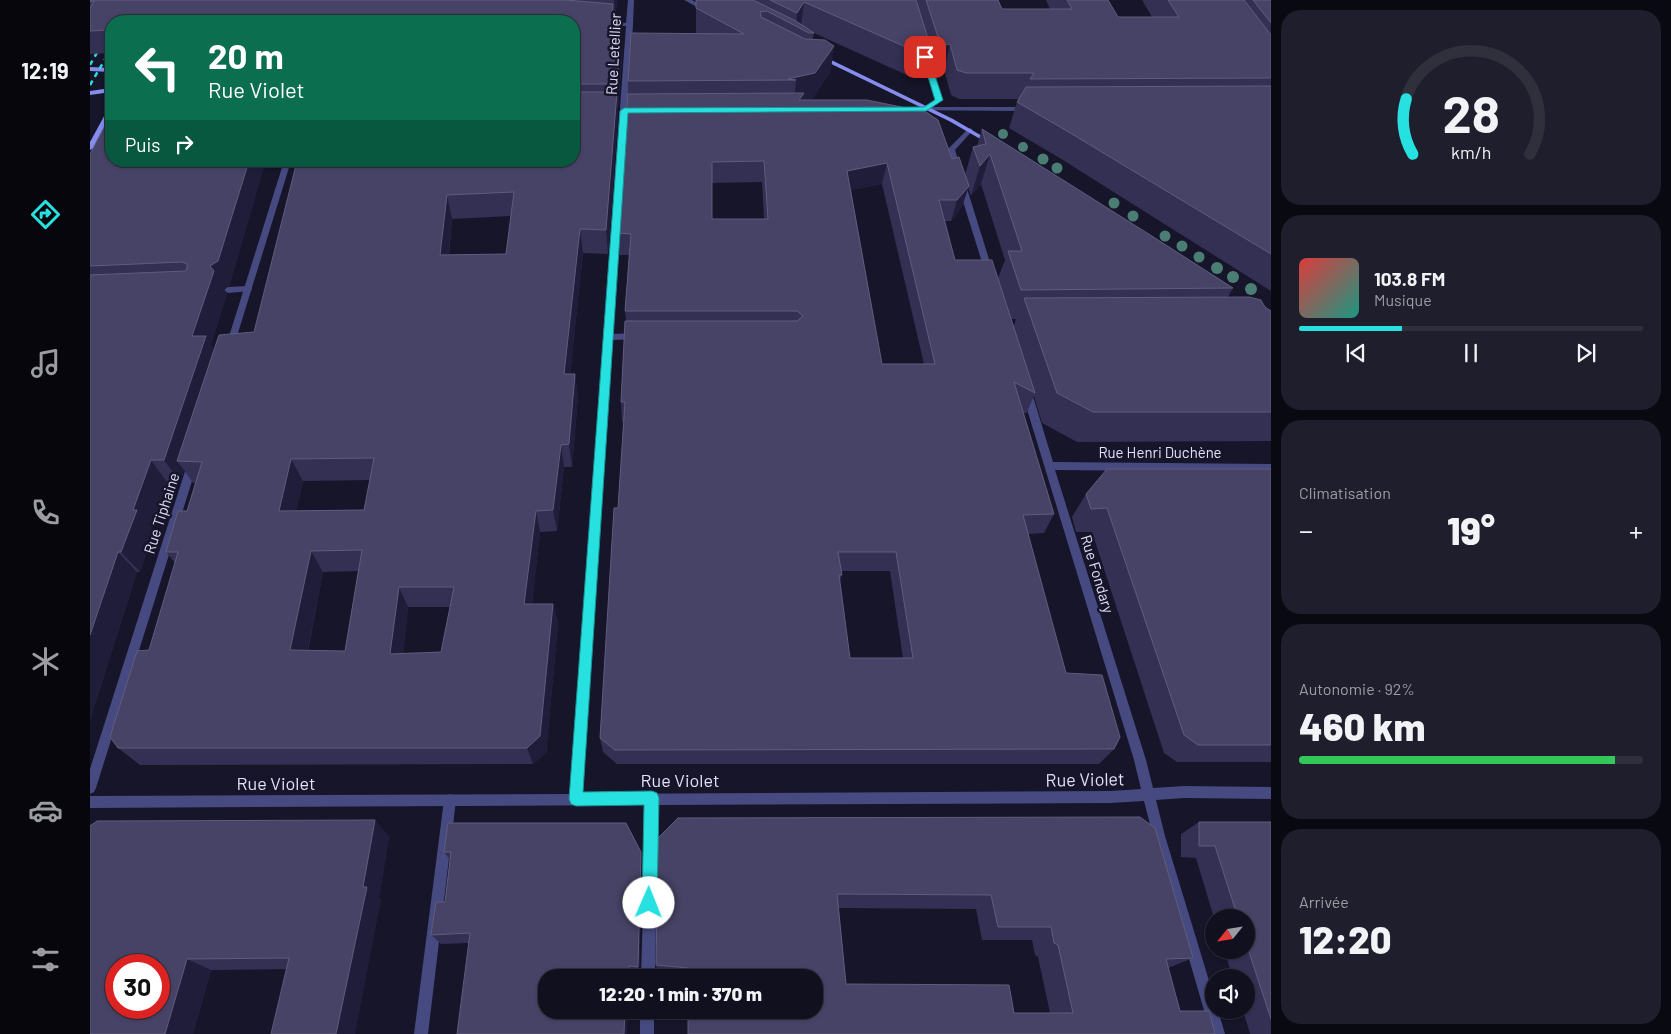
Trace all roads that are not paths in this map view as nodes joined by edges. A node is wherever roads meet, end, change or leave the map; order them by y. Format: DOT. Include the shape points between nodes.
graph roads {
  1 [pos="631,0"];
  2 [pos="687,0"];
  3 [pos="705,9"];
  4 [pos="597,22"];
  5 [pos="630,25"];
  6 [pos="922,48"];
  7 [pos="811,52"];
  8 [pos="813,61"];
  9 [pos="828,61"];
  10 [pos="90,69"];
  11 [pos="105,70"];
  12 [pos="105,91"];
  13 [pos="90,94"];
  14 [pos="890,109"];
  15 [pos="926,109"];
  16 [pos="1034,109"];
  17 [pos="105,120"];
  18 [pos="970,130"];
  19 [pos="90,148"];
  20 [pos="1001,149"];
  21 [pos="286,167"];
  22 [pos="992,281"];
  23 [pos="248,289"];
  24 [pos="228,290"];
  25 [pos="649,336"];
  26 [pos="608,337"];
  27 [pos="228,352"];
  28 [pos="1023,381"];
  29 [pos="196,454"];
  30 [pos="1049,466"];
  31 [pos="1271,468"];
  32 [pos="90,788"];
  33 [pos="1271,793"];
  34 [pos="1148,794"];
  35 [pos="652,798"];
  36 [pos="576,799"];
  37 [pos="450,800"];
  38 [pos="90,802"];
  39 [pos="648,969"];
  40 [pos="647,1019"];
  41 [pos="420,1034"];
  42 [pos="647,1034"];
  43 [pos="1218,1034"];
  1 -- 5 [label="street, Rue Letellier"];
  2 -- 3 [label="street"];
  4 -- 5 [label="street"];
  5 -- 26 [label="street, Rue Letellier"];
  6 -- 15 [label="street" via="939,100"];
  7 -- 9 [label="main road"];
  8 -- 9 [label="street"];
  9 -- 15 [label="main road"];
  10 -- 11 [label="main road"];
  12 -- 13 [label="main road"];
  14 -- 15 [label="street"];
  15 -- 16 [label="street"];
  15 -- 18 [label="main road"];
  17 -- 19 [label="main road"];
  18 -- 20 [label="main road"];
  18 -- 22 [label="street" via="951,150"];
  21 -- 23 [label="street"];
  23 -- 24 [label="street"];
  23 -- 27 [label="street"];
  25 -- 26 [label="street"];
  26 -- 36 [label="street, Rue Letellier"];
  28 -- 30 [label="street, Rue Fondary"];
  29 -- 32 [label="street, Rue Tiphaine"];
  30 -- 31 [label="street, Rue Henri Duchène"];
  30 -- 34 [label="street, Rue Fondary"];
  33 -- 34 [label="street, Rue Violet"];
  34 -- 35 [label="street, Rue Violet" via="1111,797"];
  34 -- 43 [label="street, Rue Fondary"];
  35 -- 36 [label="street, Rue Violet"];
  35 -- 39 [label="street"];
  36 -- 37 [label="street, Rue Violet"];
  37 -- 38 [label="street, Rue Violet"];
  37 -- 41 [label="street"];
  40 -- 42 [label="street"];
}
